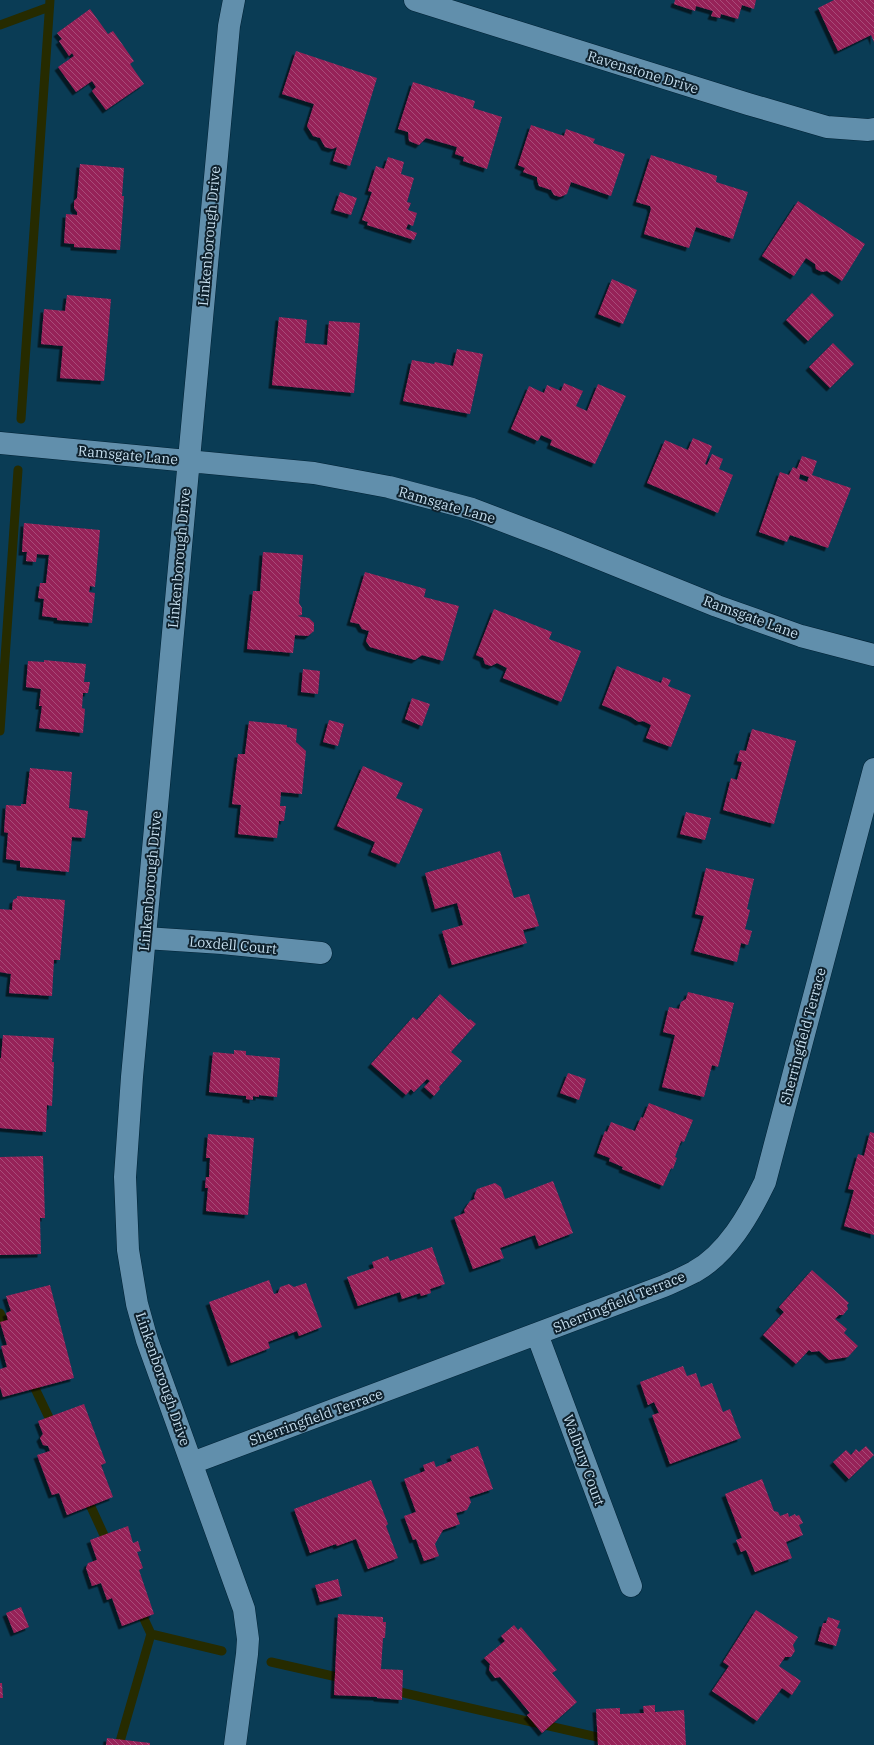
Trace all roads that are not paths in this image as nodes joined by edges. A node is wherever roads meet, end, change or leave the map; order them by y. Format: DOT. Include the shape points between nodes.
graph roads {
  1 [pos="234,0"];
  2 [pos="415,0"];
  3 [pos="874,129"];
  4 [pos="0,443"];
  5 [pos="188,460"];
  6 [pos="874,655"];
  7 [pos="874,769"];
  8 [pos="145,938"];
  9 [pos="321,953"];
  10 [pos="537,1334"];
  11 [pos="192,1463"];
  12 [pos="631,1586"];
  13 [pos="235,1745"];
  1 -- 5 [label="street, Linkenborough Drive" via="228,34"];
  2 -- 3 [label="street, Ravenstone Drive" via="827,127"];
  4 -- 5 [label="street, Ramsgate Lane"];
  5 -- 6 [label="street, Ramsgate Lane" via="314,473 389,487 472,510 556,540 717,606 801,636"];
  5 -- 8 [label="street, Linkenborough Drive"];
  7 -- 10 [label="street, Sherringfield Terrace" via="765,1182 751,1211 731,1239 709,1262 695,1272"];
  8 -- 9 [label="street, Loxdell Court"];
  8 -- 11 [label="street, Linkenborough Drive" via="125,1177 128,1250 137,1304 147,1340"];
  10 -- 11 [label="street, Sherringfield Terrace"];
  10 -- 12 [label="street, Walbury Court"];
  11 -- 13 [label="street, Linkenborough Drive" via="244,1609 248,1647"];
}
